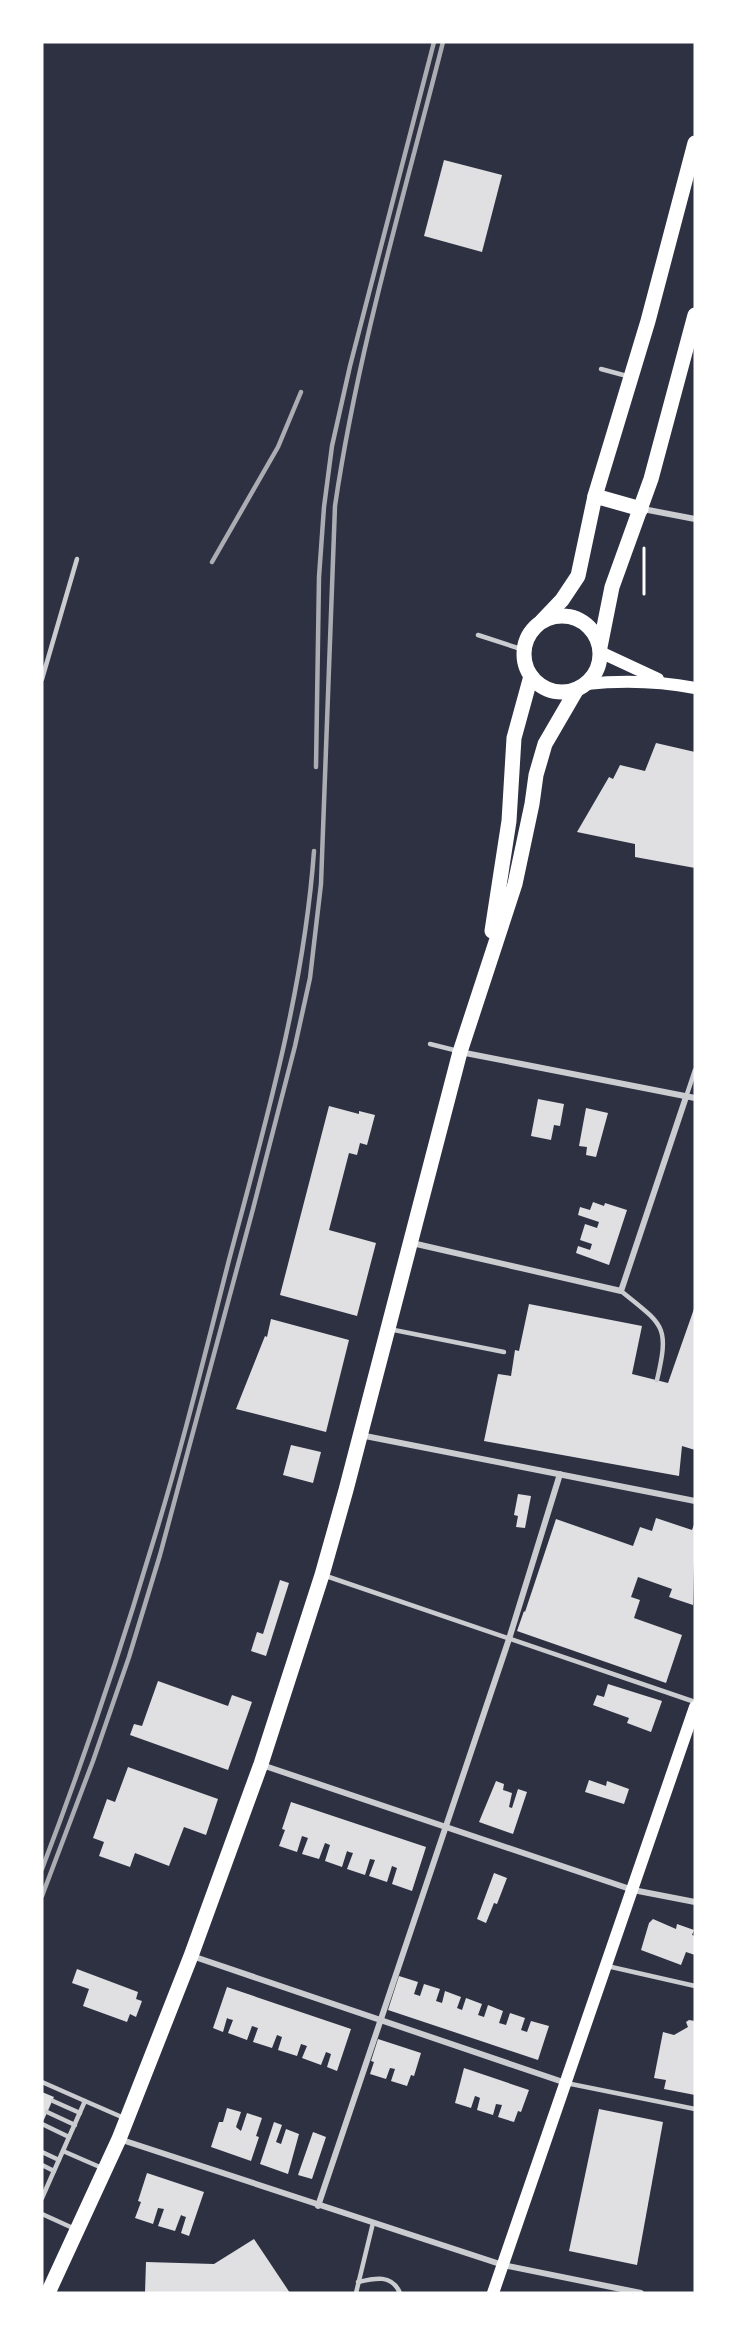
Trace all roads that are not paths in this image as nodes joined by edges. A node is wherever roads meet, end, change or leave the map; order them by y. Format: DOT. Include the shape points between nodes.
graph roads {
  1 [pos="695,143"];
  2 [pos="695,315"];
  3 [pos="601,369"];
  4 [pos="630,377"];
  5 [pos="595,496"];
  6 [pos="641,509"];
  7 [pos="695,519"];
  8 [pos="77,559"];
  9 [pos="542,621"];
  10 [pos="478,635"];
  11 [pos="600,650"];
  12 [pos="524,651"];
  13 [pos="531,676"];
  14 [pos="42,679"];
  15 [pos="665,682"];
  16 [pos="581,686"];
  17 [pos="695,688"];
  18 [pos="487,966"];
  19 [pos="430,1044"];
  20 [pos="460,1052"];
  21 [pos="695,1070"];
  22 [pos="686,1097"];
  23 [pos="695,1098"];
  24 [pos="410,1242"];
  25 [pos="621,1291"];
  26 [pos="387,1329"];
  27 [pos="504,1352"];
  28 [pos="657,1380"];
  29 [pos="360,1435"];
  30 [pos="560,1474"];
  31 [pos="695,1501"];
  32 [pos="322,1575"];
  33 [pos="509,1639"];
  34 [pos="695,1702"];
  35 [pos="695,1707"];
  36 [pos="261,1764"];
  37 [pos="446,1826"];
  38 [pos="633,1890"];
  39 [pos="695,1902"];
  40 [pos="191,1956"];
  41 [pos="607,1966"];
  42 [pos="695,1986"];
  43 [pos="380,2019"];
  44 [pos="42,2082"];
  45 [pos="566,2083"];
  46 [pos="52,2101"];
  47 [pos="85,2101"];
  48 [pos="695,2109"];
  49 [pos="48,2112"];
  50 [pos="80,2113"];
  51 [pos="127,2119"];
  52 [pos="42,2124"];
  53 [pos="75,2125"];
  54 [pos="69,2137"];
  55 [pos="119,2139"];
  56 [pos="63,2151"];
  57 [pos="42,2152"];
  58 [pos="59,2160"];
  59 [pos="42,2165"];
  60 [pos="105,2170"];
  61 [pos="54,2171"];
  62 [pos="42,2178"];
  63 [pos="49,2182"];
  64 [pos="43,2195"];
  65 [pos="318,2206"];
  66 [pos="42,2214"];
  67 [pos="373,2223"];
  68 [pos="77,2230"];
  69 [pos="503,2265"];
  70 [pos="358,2282"];
  71 [pos="48,2293"];
  72 [pos="356,2293"];
  73 [pos="400,2293"];
  74 [pos="494,2293"];
  75 [pos="641,2293"];
  1 -- 4 [label="main road"];
  2 -- 6 [label="main road"];
  3 -- 4 [label="lane"];
  4 -- 5 [label="main road"];
  5 -- 6 [label="main road"];
  5 -- 9 [label="main road" via="578,576"];
  6 -- 7 [label="street"];
  6 -- 11 [label="main road" via="612,587"];
  8 -- 14 [label="lane"];
  9 -- 11 [label="main road" via="554,616 578,619 596,636"];
  9 -- 12 [label="main road" via="533,628"];
  10 -- 12 [label="lane"];
  11 -- 15 [label="main road"];
  11 -- 16 [label="main road" via="594,675"];
  12 -- 13 [label="main road"];
  13 -- 16 [label="main road" via="552,690 564,692"];
  13 -- 18 [label="main road" via="514,738 509,822"];
  15 -- 16 [label="main road" via="620,681"];
  15 -- 17 [label="main road"];
  16 -- 18 [label="main road" via="545,744 515,884"];
  18 -- 20 [label="main road"];
  19 -- 20 [label="lane"];
  20 -- 22 [label="street"];
  20 -- 24 [label="main road"];
  21 -- 22 [label="lane"];
  22 -- 23 [label="street"];
  22 -- 25 [label="street"];
  24 -- 25 [label="street"];
  24 -- 26 [label="main road"];
  25 -- 28 [label="lane" via="659,1325 664,1348"];
  26 -- 27 [label="lane"];
  26 -- 29 [label="main road"];
  29 -- 30 [label="street"];
  29 -- 32 [label="main road"];
  30 -- 31 [label="street"];
  30 -- 33 [label="street"];
  32 -- 33 [label="lane"];
  32 -- 36 [label="main road"];
  33 -- 34 [label="lane"];
  33 -- 37 [label="street"];
  35 -- 38 [label="main road"];
  36 -- 37 [label="street"];
  36 -- 40 [label="main road"];
  37 -- 38 [label="street"];
  37 -- 43 [label="street"];
  38 -- 39 [label="street"];
  38 -- 41 [label="main road"];
  40 -- 43 [label="street"];
  40 -- 51 [label="main road"];
  41 -- 42 [label="lane"];
  41 -- 45 [label="main road"];
  43 -- 45 [label="street"];
  43 -- 65 [label="street"];
  44 -- 47 [label="lane"];
  45 -- 48 [label="lane"];
  45 -- 69 [label="main road"];
  46 -- 50 [label="lane"];
  47 -- 50 [label="lane"];
  47 -- 51 [label="lane"];
  49 -- 53 [label="lane"];
  50 -- 53 [label="lane"];
  51 -- 55 [label="main road"];
  52 -- 54 [label="lane"];
  53 -- 54 [label="lane"];
  54 -- 56 [label="lane"];
  55 -- 60 [label="main road"];
  55 -- 65 [label="street"];
  56 -- 58 [label="lane"];
  56 -- 60 [label="lane"];
  57 -- 58 [label="lane"];
  58 -- 61 [label="lane"];
  59 -- 61 [label="lane"];
  60 -- 68 [label="main road"];
  61 -- 63 [label="lane"];
  62 -- 63 [label="lane"];
  63 -- 64 [label="lane"];
  65 -- 67 [label="street"];
  66 -- 68 [label="lane"];
  67 -- 69 [label="street"];
  67 -- 70 [label="lane"];
  68 -- 71 [label="main road"];
  69 -- 74 [label="main road"];
  69 -- 75 [label="street"];
  70 -- 72 [label="lane"];
  70 -- 73 [label="lane" via="387,2278"];
}
